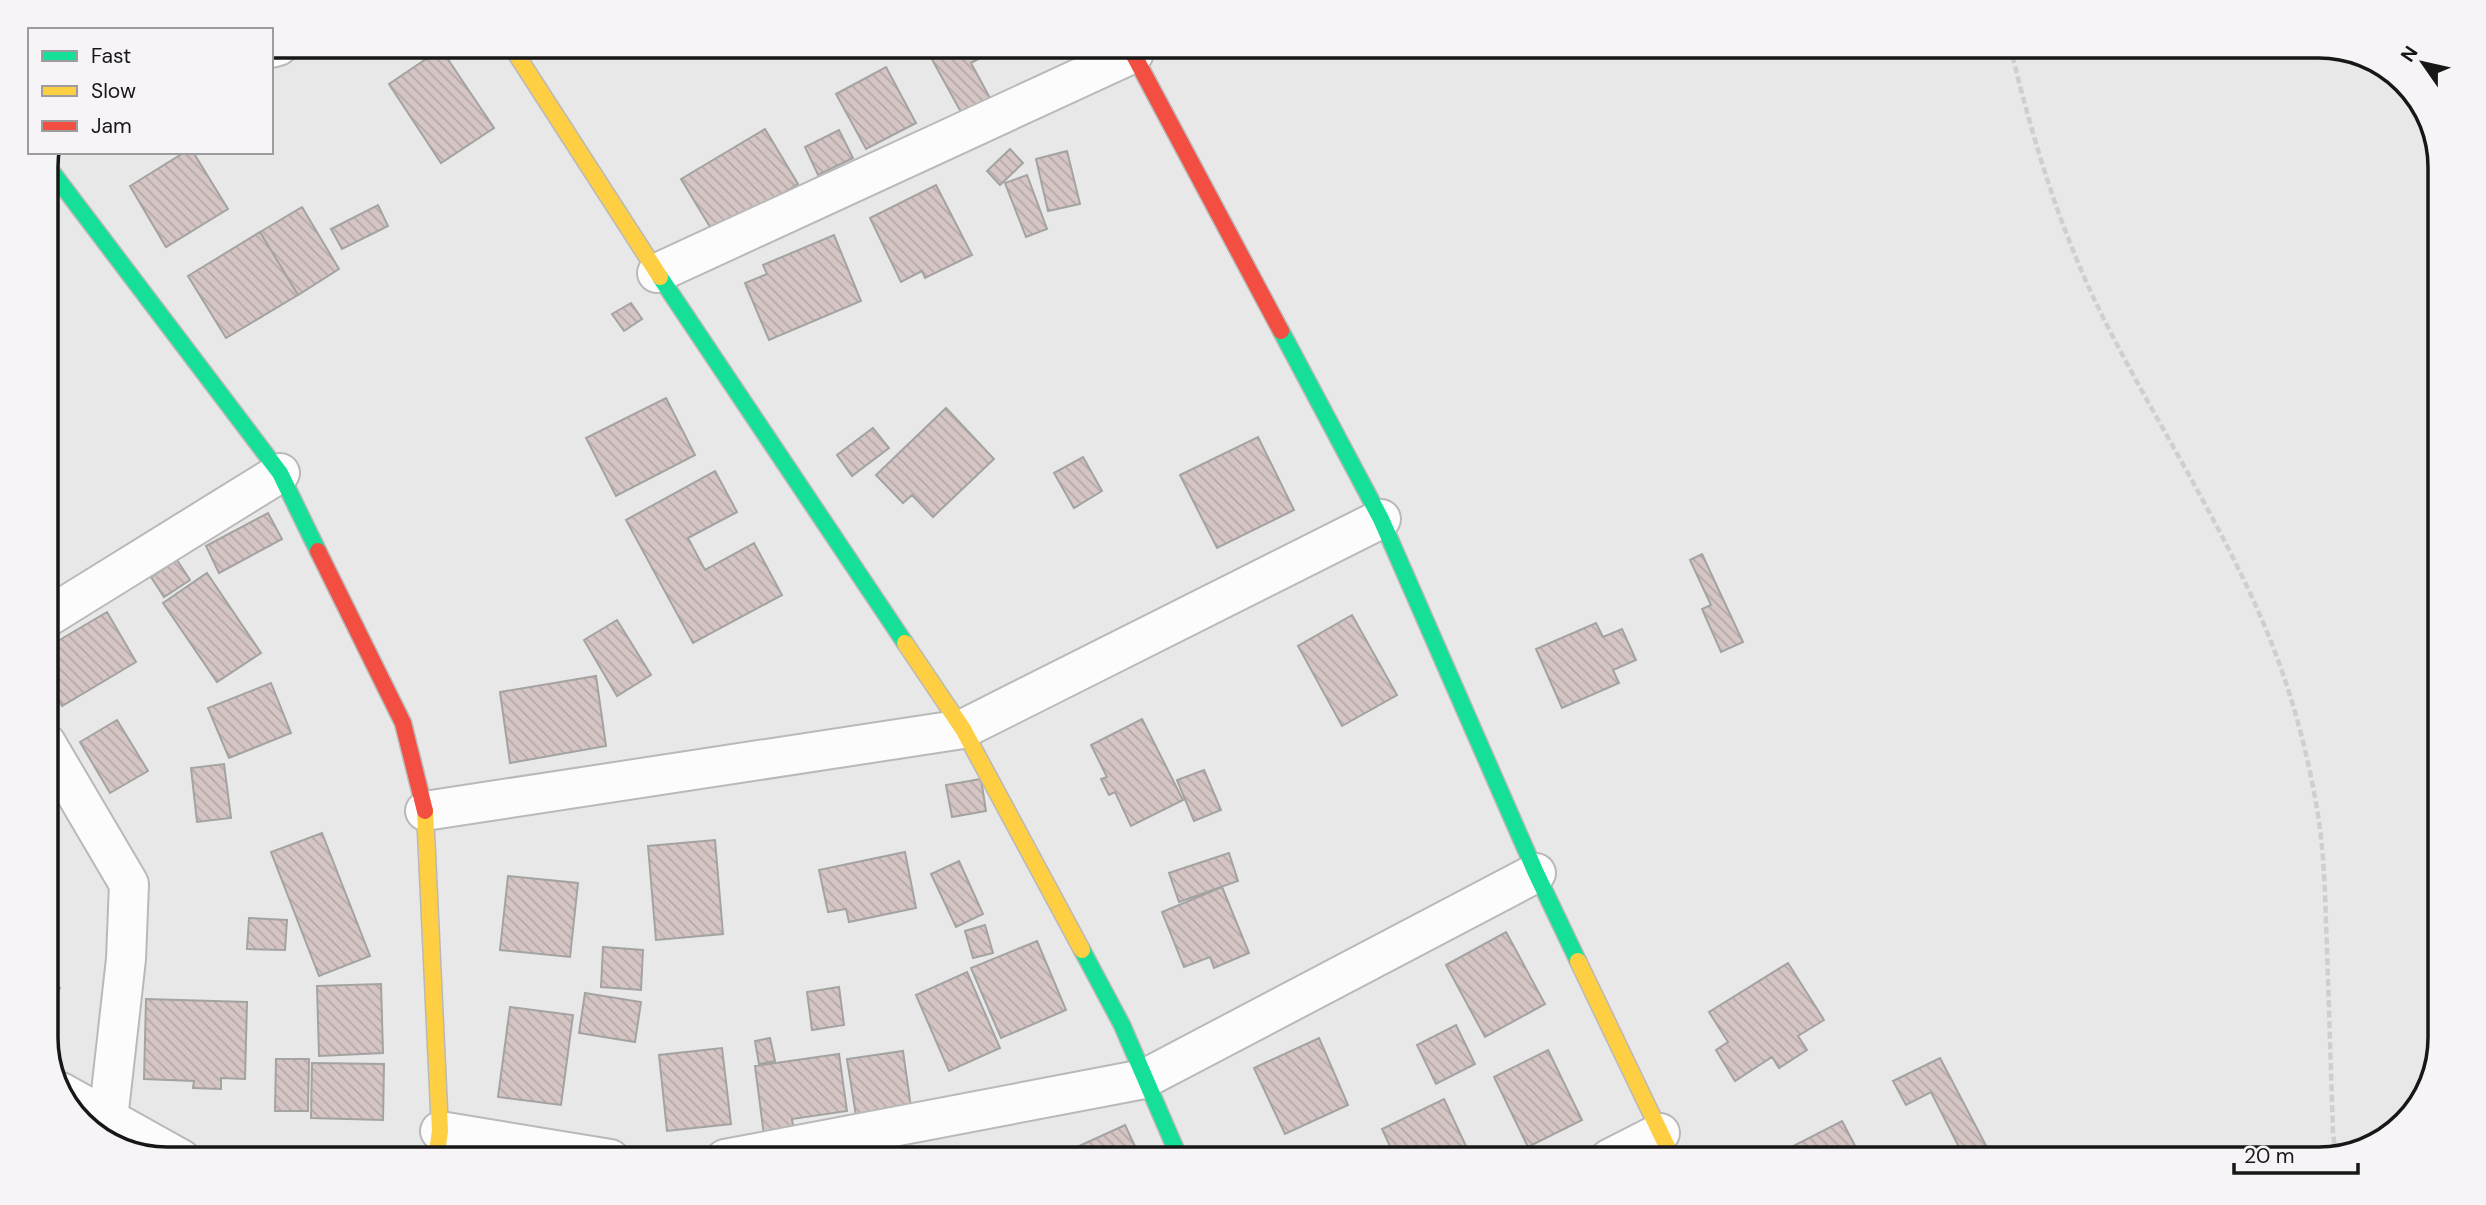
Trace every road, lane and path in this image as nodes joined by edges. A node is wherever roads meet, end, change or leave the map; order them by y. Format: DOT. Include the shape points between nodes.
graph roads {
  1 [pos="519,58"];
  2 [pos="1112,58"];
  3 [pos="1136,58"];
  4 [pos="2013,58"];
  5 [pos="58,180"];
  6 [pos="657,273"];
  7 [pos="280,473"];
  8 [pos="1381,519"];
  9 [pos="58,611"];
  10 [pos="963,729"];
  11 [pos="58,763"];
  12 [pos="425,811"];
  13 [pos="1536,873"];
  14 [pos="1144,1079"];
  15 [pos="78,1101"];
  16 [pos="108,1118"];
  17 [pos="438,1145"];
  18 [pos="157,1146"];
  19 [pos="2335,1146"];
  20 [pos="461,1147"];
  21 [pos="792,1147"];
  22 [pos="1174,1147"];
  23 [pos="1667,1147"];
  1 -- 6 [label="street"];
  2 -- 6 [label="street"];
  3 -- 8 [label="street"];
  4 -- 19 [label="path" via="2042,162 2096,303 2232,559 2262,620 2290,696 2305,747 2324,878"];
  5 -- 7 [label="street"];
  6 -- 10 [label="street"];
  7 -- 9 [label="street"];
  7 -- 12 [label="street" via="403,723"];
  8 -- 10 [label="street"];
  8 -- 13 [label="street"];
  10 -- 12 [label="street"];
  10 -- 14 [label="street" via="1122,1025"];
  11 -- 16 [label="street" via="129,884"];
  12 -- 17 [label="street"];
  13 -- 14 [label="street"];
  13 -- 23 [label="street"];
  14 -- 21 [label="street"];
  14 -- 22 [label="street"];
  15 -- 16 [label="street"];
  16 -- 18 [label="street"];
  17 -- 20 [label="street"];
}
